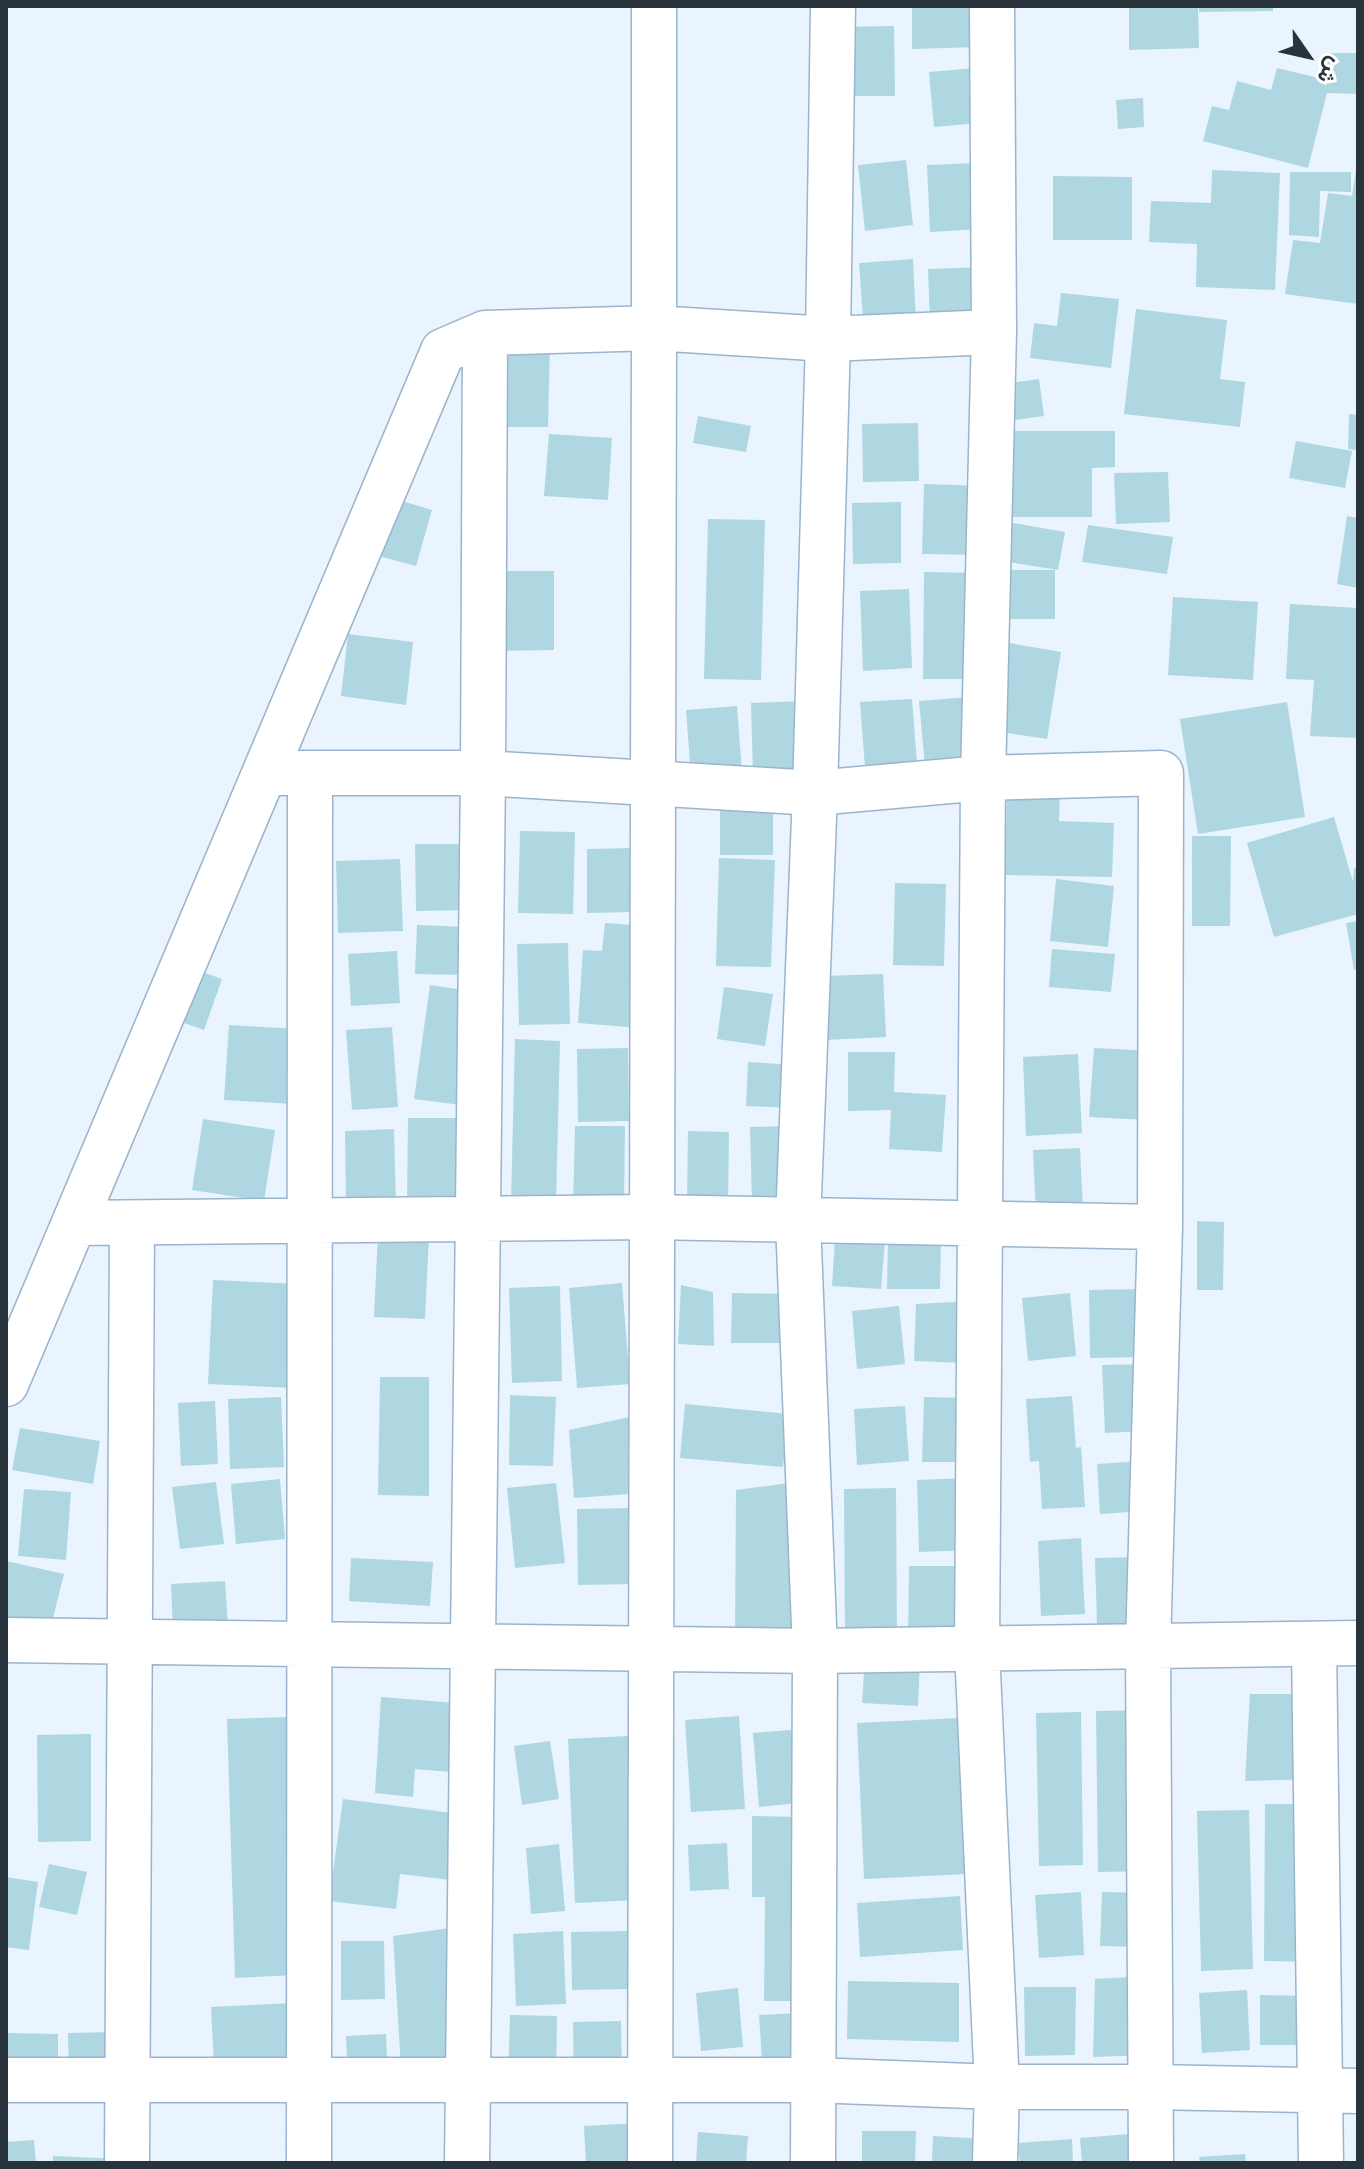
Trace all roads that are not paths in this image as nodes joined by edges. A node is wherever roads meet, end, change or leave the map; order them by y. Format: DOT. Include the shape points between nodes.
graph roads {
  1 [pos="654,6"];
  2 [pos="833,6"];
  3 [pos="992,6"];
  4 [pos="654,328"];
  5 [pos="994,332"];
  6 [pos="485,333"];
  7 [pos="828,339"];
  8 [pos="265,773"];
  9 [pos="483,773"];
  10 [pos="310,774"];
  11 [pos="983,778"];
  12 [pos="654,782"];
  13 [pos="815,793"];
  14 [pos="652,1217"];
  15 [pos="478,1219"];
  16 [pos="311,1220"];
  17 [pos="798,1221"];
  18 [pos="980,1222"];
  19 [pos="74,1223"];
  20 [pos="132,1223"];
  21 [pos="1160,1227"];
  22 [pos="6,1384"];
  23 [pos="6,1640"];
  24 [pos="130,1641"];
  25 [pos="1358,1643"];
  26 [pos="310,1644"];
  27 [pos="1314,1644"];
  28 [pos="473,1646"];
  29 [pos="1148,1647"];
  30 [pos="651,1648"];
  31 [pos="977,1650"];
  32 [pos="815,1651"];
  33 [pos="6,2080"];
  34 [pos="127,2080"];
  35 [pos="309,2080"];
  36 [pos="468,2080"];
  37 [pos="651,2080"];
  38 [pos="813,2080"];
  39 [pos="997,2087"];
  40 [pos="1151,2087"];
  41 [pos="1339,2091"];
  42 [pos="127,2163"];
  43 [pos="309,2163"];
  44 [pos="467,2163"];
  45 [pos="650,2163"];
  46 [pos="813,2163"];
  47 [pos="995,2163"];
  48 [pos="1151,2163"];
  49 [pos="1321,2163"];
  1 -- 4 [label="street"];
  2 -- 7 [label="street"];
  3 -- 5 [label="street"];
  4 -- 6 [label="street"];
  4 -- 7 [label="street"];
  4 -- 12 [label="street"];
  5 -- 7 [label="street"];
  5 -- 11 [label="street"];
  6 -- 8 [label="street" via="443,351"];
  6 -- 9 [label="street"];
  7 -- 13 [label="street"];
  8 -- 10 [label="street"];
  8 -- 19 [label="street"];
  9 -- 10 [label="street"];
  9 -- 12 [label="street"];
  9 -- 15 [label="street"];
  10 -- 16 [label="street"];
  11 -- 13 [label="street"];
  11 -- 18 [label="street"];
  11 -- 21 [label="street" via="1161,773"];
  12 -- 13 [label="street"];
  12 -- 14 [label="street"];
  13 -- 17 [label="street"];
  14 -- 15 [label="street"];
  14 -- 17 [label="street"];
  14 -- 30 [label="street"];
  15 -- 16 [label="street"];
  15 -- 28 [label="street"];
  16 -- 20 [label="street"];
  16 -- 26 [label="street"];
  17 -- 18 [label="street"];
  17 -- 32 [label="street"];
  18 -- 21 [label="street"];
  18 -- 31 [label="street"];
  19 -- 20 [label="street"];
  19 -- 22 [label="street"];
  20 -- 24 [label="street"];
  21 -- 29 [label="street"];
  23 -- 24 [label="street"];
  24 -- 26 [label="street"];
  24 -- 34 [label="street"];
  25 -- 27 [label="street"];
  26 -- 28 [label="street"];
  26 -- 35 [label="street"];
  27 -- 29 [label="street"];
  27 -- 41 [label="street"];
  28 -- 30 [label="street"];
  28 -- 36 [label="street"];
  29 -- 31 [label="street"];
  29 -- 40 [label="street"];
  30 -- 32 [label="street"];
  30 -- 37 [label="street"];
  31 -- 32 [label="street"];
  31 -- 39 [label="street"];
  32 -- 38 [label="street"];
  33 -- 34 [label="street"];
  34 -- 35 [label="street"];
  34 -- 42 [label="street"];
  35 -- 36 [label="street"];
  35 -- 43 [label="street"];
  36 -- 37 [label="street"];
  36 -- 44 [label="street"];
  37 -- 38 [label="street"];
  37 -- 45 [label="street"];
  38 -- 39 [label="street"];
  38 -- 46 [label="street"];
  39 -- 40 [label="street"];
  39 -- 47 [label="street"];
  40 -- 41 [label="street"];
  40 -- 48 [label="street"];
  41 -- 49 [label="street"];
}
